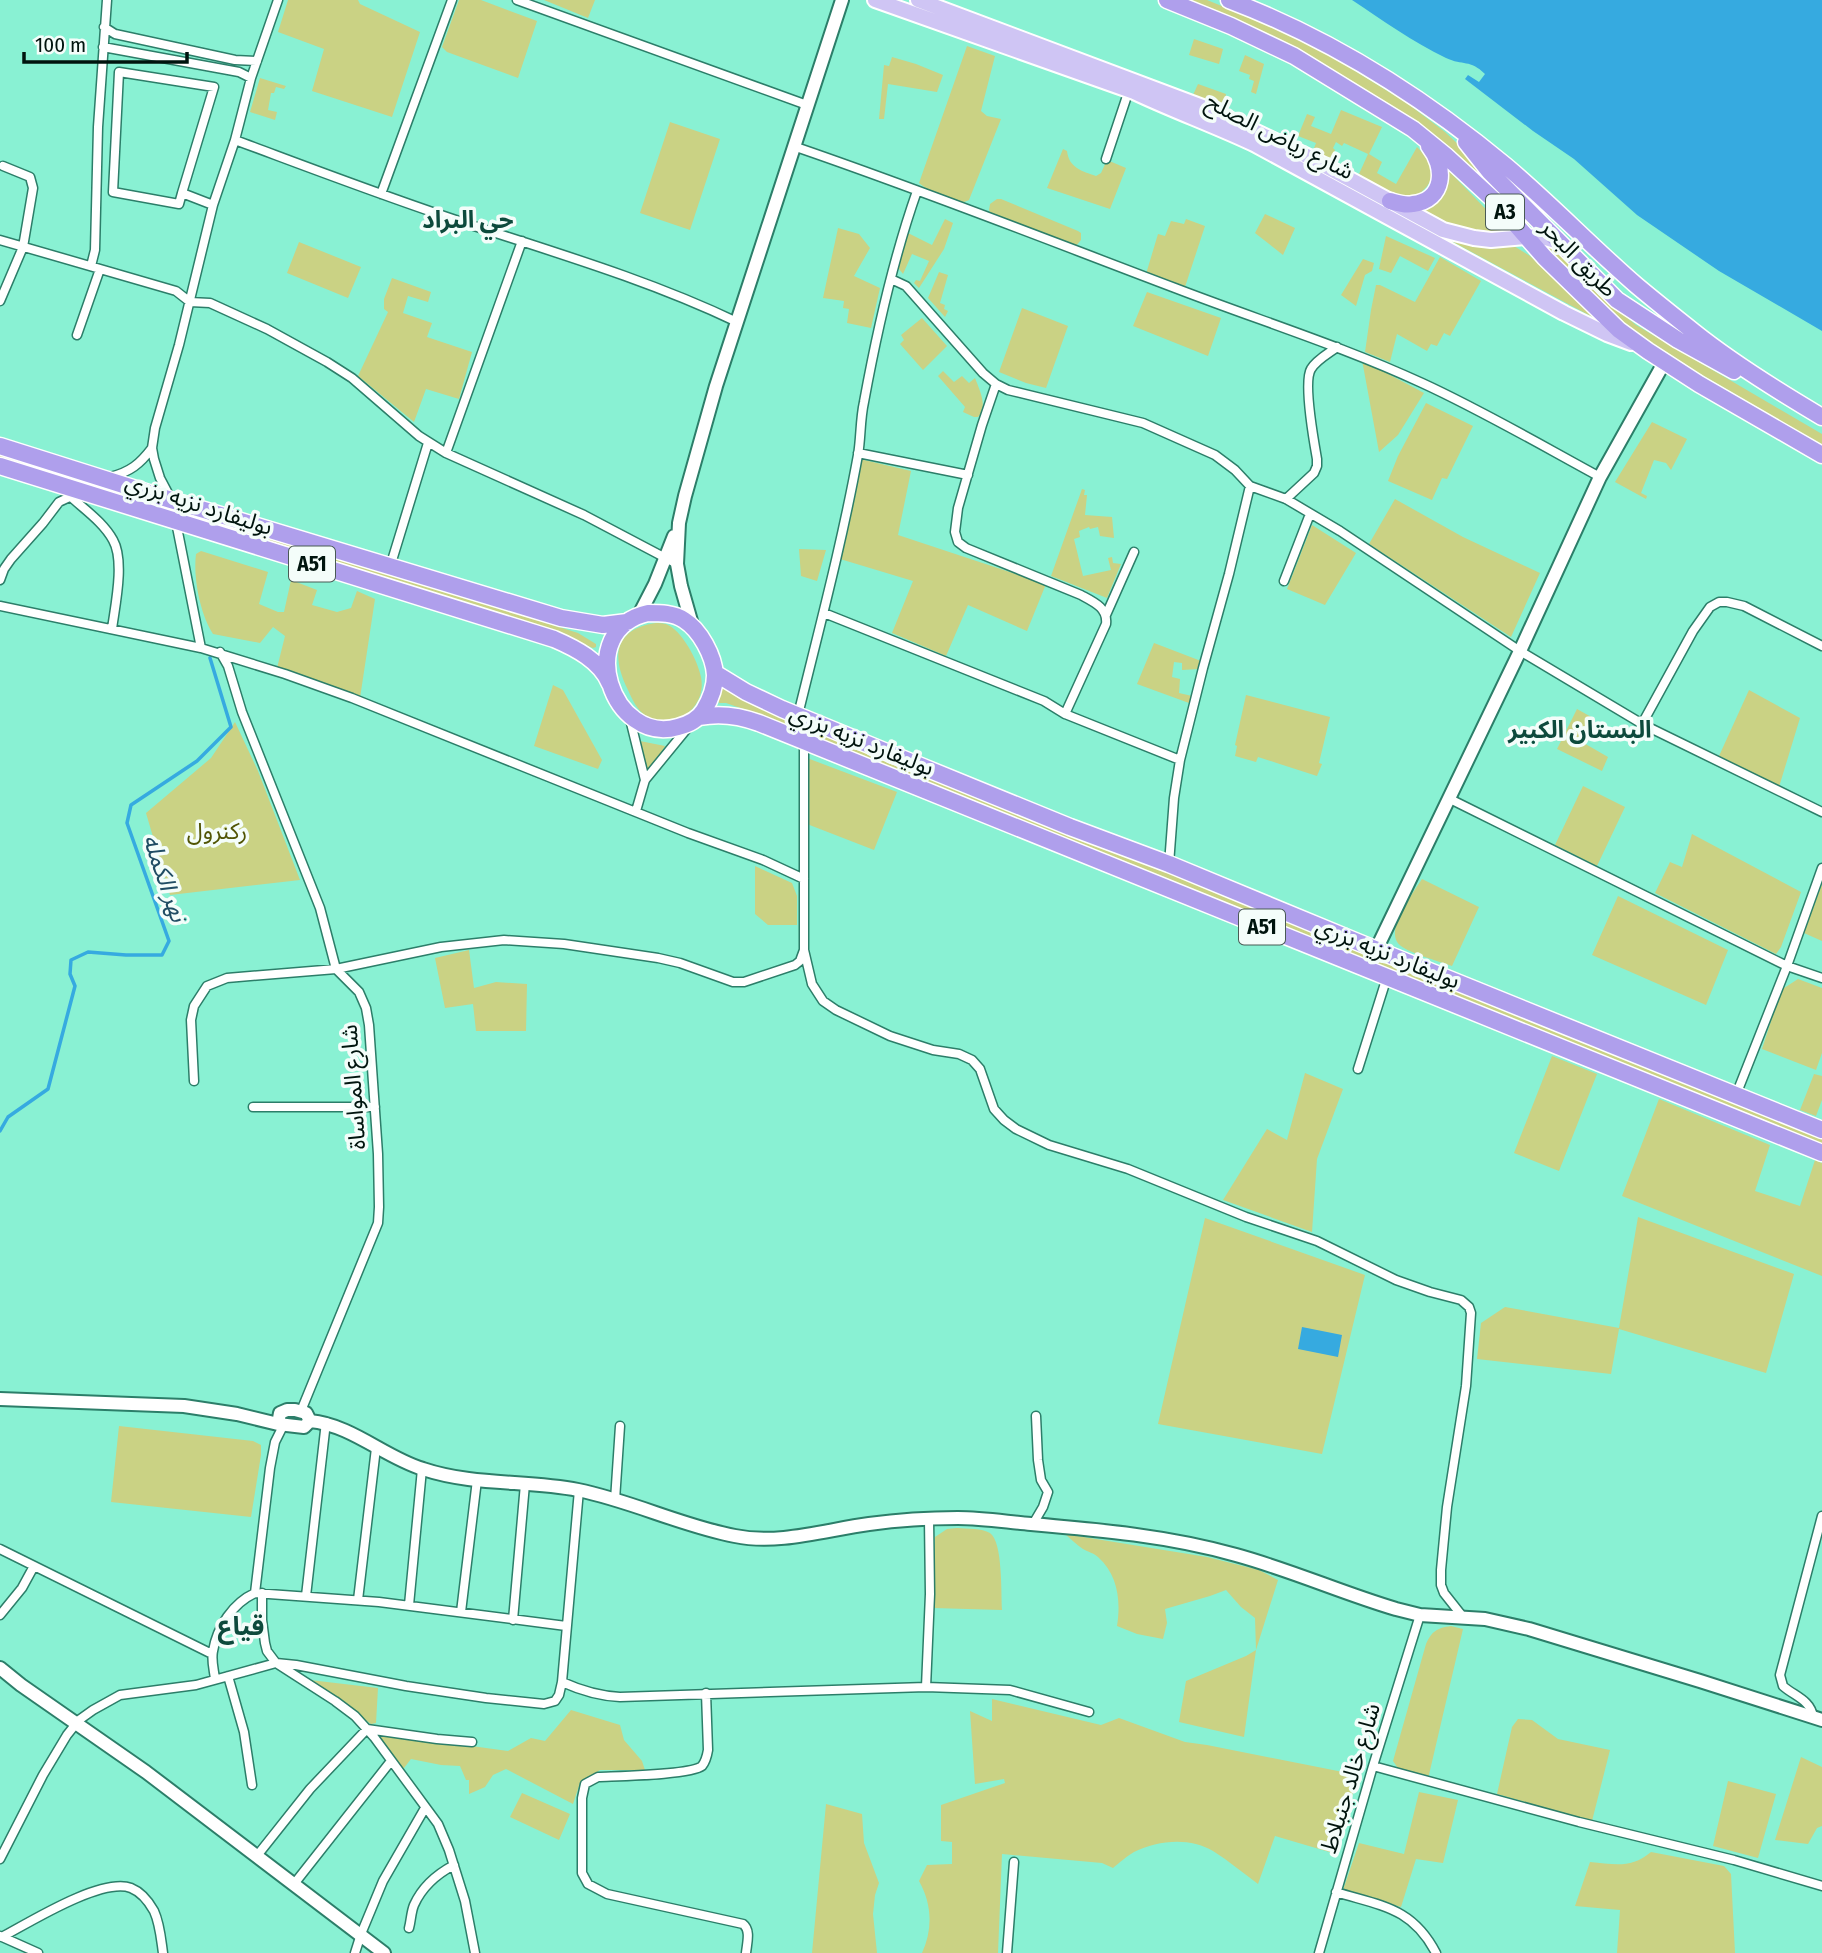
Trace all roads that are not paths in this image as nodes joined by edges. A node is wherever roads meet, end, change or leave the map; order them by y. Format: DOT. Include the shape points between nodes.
graph roads {
  1 [pos="107,0"];
  2 [pos="278,0"];
  3 [pos="452,0"];
  4 [pos="517,0"];
  5 [pos="842,0"];
  6 [pos="875,0"];
  7 [pos="918,0"];
  8 [pos="1167,0"];
  9 [pos="1229,0"];
  10 [pos="104,27"];
  11 [pos="103,47"];
  12 [pos="257,61"];
  13 [pos="251,78"];
  14 [pos="1129,90"];
  15 [pos="807,105"];
  16 [pos="1457,128"];
  17 [pos="1413,129"];
  18 [pos="235,140"];
  19 [pos="793,146"];
  20 [pos="1106,159"];
  21 [pos="3,166"];
  22 [pos="917,191"];
  23 [pos="182,193"];
  24 [pos="381,194"];
  25 [pos="1379,201"];
  26 [pos="213,205"];
  27 [pos="1531,213"];
  28 [pos="1510,218"];
  29 [pos="1527,237"];
  30 [pos="0,240"];
  31 [pos="522,241"];
  32 [pos="1557,241"];
  33 [pos="23,247"];
  34 [pos="1545,258"];
  35 [pos="95,267"];
  36 [pos="891,279"];
  37 [pos="0,301"];
  38 [pos="190,302"];
  39 [pos="737,322"];
  40 [pos="77,335"];
  41 [pos="1337,347"];
  42 [pos="1648,351"];
  43 [pos="1665,361"];
  44 [pos="996,384"];
  45 [pos="1766,384"];
  46 [pos="1822,417"];
  47 [pos="428,443"];
  48 [pos="0,446"];
  49 [pos="152,448"];
  50 [pos="446,453"];
  51 [pos="858,453"];
  52 [pos="1822,455"];
  53 [pos="0,466"];
  54 [pos="968,475"];
  55 [pos="1600,477"];
  56 [pos="103,479"];
  57 [pos="1250,486"];
  58 [pos="77,494"];
  59 [pos="1286,499"];
  60 [pos="172,500"];
  61 [pos="1310,514"];
  62 [pos="176,522"];
  63 [pos="1134,552"];
  64 [pos="671,561"];
  65 [pos="390,567"];
  66 [pos="0,580"];
  67 [pos="1284,581"];
  68 [pos="0,606"];
  69 [pos="824,613"];
  70 [pos="1106,615"];
  71 [pos="633,618"];
  72 [pos="693,628"];
  73 [pos="112,629"];
  74 [pos="1822,646"];
  75 [pos="201,648"];
  76 [pos="1520,651"];
  77 [pos="220,652"];
  78 [pos="715,673"];
  79 [pos="610,684"];
  80 [pos="625,710"];
  81 [pos="1065,714"];
  82 [pos="798,715"];
  83 [pos="696,720"];
  84 [pos="1642,724"];
  85 [pos="804,741"];
  86 [pos="1180,760"];
  87 [pos="645,780"];
  88 [pos="1450,799"];
  89 [pos="636,811"];
  90 [pos="1822,812"];
  91 [pos="1169,864"];
  92 [pos="1822,868"];
  93 [pos="804,879"];
  94 [pos="804,950"];
  95 [pos="1376,950"];
  96 [pos="1787,966"];
  97 [pos="337,969"];
  98 [pos="1387,977"];
  99 [pos="1822,978"];
  100 [pos="1358,1069"];
  101 [pos="194,1081"];
  102 [pos="1736,1095"];
  103 [pos="253,1107"];
  104 [pos="375,1107"];
  105 [pos="1822,1130"];
  106 [pos="1822,1153"];
  107 [pos="0,1399"];
  108 [pos="306,1416"];
  109 [pos="1037,1416"];
  110 [pos="280,1421"];
  111 [pos="326,1422"];
  112 [pos="620,1426"];
  113 [pos="376,1448"];
  114 [pos="422,1469"];
  115 [pos="477,1480"];
  116 [pos="525,1484"];
  117 [pos="579,1490"];
  118 [pos="615,1500"];
  119 [pos="1822,1516"];
  120 [pos="929,1519"];
  121 [pos="1033,1524"];
  122 [pos="0,1549"];
  123 [pos="34,1566"];
  124 [pos="259,1593"];
  125 [pos="306,1596"];
  126 [pos="358,1600"];
  127 [pos="409,1605"];
  128 [pos="461,1612"];
  129 [pos="0,1615"];
  130 [pos="1420,1615"];
  131 [pos="1464,1617"];
  132 [pos="513,1620"];
  133 [pos="566,1626"];
  134 [pos="212,1654"];
  135 [pos="276,1663"];
  136 [pos="0,1668"];
  137 [pos="228,1676"];
  138 [pos="215,1679"];
  139 [pos="562,1682"];
  140 [pos="926,1688"];
  141 [pos="706,1693"];
  142 [pos="1089,1712"];
  143 [pos="1817,1718"];
  144 [pos="77,1723"];
  145 [pos="367,1729"];
  146 [pos="472,1742"];
  147 [pos="391,1761"];
  148 [pos="1373,1766"];
  149 [pos="252,1785"];
  150 [pos="425,1808"];
  151 [pos="256,1857"];
  152 [pos="0,1859"];
  153 [pos="1014,1862"];
  154 [pos="454,1865"];
  155 [pos="294,1884"];
  156 [pos="1822,1886"];
  157 [pos="1336,1892"];
  158 [pos="409,1928"];
  159 [pos="361,1934"];
  160 [pos="1,1936"];
  161 [pos="38,1953"];
  162 [pos="163,1953"];
  163 [pos="355,1953"];
  164 [pos="384,1953"];
  165 [pos="475,1953"];
  166 [pos="746,1953"];
  167 [pos="1007,1953"];
  168 [pos="1319,1953"];
  169 [pos="1436,1953"];
  1 -- 10 [label="street"];
  2 -- 12 [label="street"];
  3 -- 24 [label="street"];
  4 -- 15 [label="street"];
  5 -- 15 [label="main road"];
  6 -- 14 [label="main road, شارع رياض الصلح"];
  7 -- 25 [label="main road, شارع رياض الصلح" via="1208,108 1309,157"];
  8 -- 17 [label="highway, طريق البحر / A3" via="1294,56"];
  9 -- 16 [label="highway, طريق البحر / A3" via="1387,79"];
  10 -- 11 [label="street"];
  10 -- 12 [label="street" via="115,34"];
  11 -- 13 [label="street"];
  11 -- 35 [label="street"];
  12 -- 13 [label="street"];
  13 -- 18 [label="street"];
  14 -- 20 [label="street"];
  14 -- 25 [label="main road, شارع رياض الصلح"];
  15 -- 19 [label="main road"];
  16 -- 27 [label="highway" via="1489,171"];
  16 -- 45 [label="highway, طريق البحر / A3" via="1553,207 1635,284"];
  17 -- 25 [label="highway" via="1437,158 1439,183 1433,195 1422,202"];
  17 -- 28 [label="highway, طريق البحر / A3"];
  18 -- 24 [label="street"];
  18 -- 26 [label="street"];
  19 -- 22 [label="street"];
  19 -- 39 [label="main road"];
  21 -- 33 [label="street" via="32,181"];
  22 -- 36 [label="street"];
  22 -- 41 [label="street"];
  23 -- 23 [label="street" via="214,87 119,72 113,192 179,204"];
  23 -- 26 [label="street"];
  24 -- 31 [label="street"];
  25 -- 29 [label="main road, شارع رياض الصلح" via="1465,237"];
  25 -- 42 [label="main road, شارع رياض الصلح" via="1564,313"];
  26 -- 38 [label="street"];
  27 -- 28 [label="highway" via="1535,221 1529,228"];
  27 -- 32 [label="highway"];
  28 -- 29 [label="highway, طريق البحر / A3"];
  29 -- 32 [label="main road, شارع رياض الصلح"];
  29 -- 34 [label="highway, طريق البحر / A3"];
  30 -- 33 [label="street"];
  31 -- 39 [label="street"];
  31 -- 50 [label="street"];
  32 -- 34 [label="highway" via="1543,243"];
  32 -- 45 [label="highway" via="1647,321 1722,365"];
  33 -- 35 [label="street"];
  33 -- 37 [label="street"];
  34 -- 42 [label="highway, طريق البحر / A3" via="1610,323"];
  35 -- 38 [label="street" via="176,291"];
  35 -- 40 [label="street"];
  36 -- 44 [label="street" via="906,286"];
  36 -- 51 [label="street" via="863,405"];
  38 -- 47 [label="street" via="210,303 327,362"];
  38 -- 49 [label="street"];
  39 -- 64 [label="main road" via="698,445"];
  41 -- 55 [label="street" via="1425,384"];
  41 -- 59 [label="street" via="1316,363 1308,377 1316,469"];
  42 -- 43 [label="highway, طريق البحر / A3"];
  43 -- 52 [label="highway, طريق البحر / A3"];
  43 -- 55 [label="main road"];
  44 -- 54 [label="street"];
  44 -- 57 [label="street" via="1143,424 1214,455"];
  45 -- 46 [label="highway, طريق البحر / A3"];
  47 -- 50 [label="street"];
  47 -- 65 [label="street"];
  48 -- 56 [label="highway, بوليفارد نزيه بزري / A51"];
  49 -- 56 [label="street" via="129,472"];
  49 -- 60 [label="street"];
  50 -- 64 [label="street" via="584,515"];
  51 -- 54 [label="street"];
  51 -- 69 [label="street"];
  53 -- 58 [label="highway, بوليفارد نزيه بزري / A51"];
  54 -- 70 [label="street" via="955,527 958,542 1082,595"];
  55 -- 76 [label="main road"];
  56 -- 60 [label="highway, بوليفارد نزيه بزري / A51"];
  57 -- 59 [label="street"];
  57 -- 86 [label="street"];
  58 -- 62 [label="highway, بوليفارد نزيه بزري / A51"];
  58 -- 66 [label="street" via="59,502 16,552"];
  58 -- 73 [label="street" via="115,542 118,572"];
  59 -- 61 [label="street"];
  60 -- 65 [label="highway, بوليفارد نزيه بزري / A51"];
  61 -- 67 [label="street"];
  61 -- 76 [label="street"];
  62 -- 75 [label="street"];
  62 -- 79 [label="highway, بوليفارد نزيه بزري / A51" via="554,639 587,657"];
  63 -- 70 [label="street"];
  64 -- 71 [label="main road"];
  64 -- 72 [label="main road"];
  65 -- 71 [label="highway, بوليفارد نزيه بزري / A51" via="561,618 603,625"];
  68 -- 73 [label="street"];
  69 -- 81 [label="street" via="1044,701"];
  69 -- 82 [label="street"];
  70 -- 81 [label="street"];
  71 -- 72 [label="highway, A51" via="648,612 672,614"];
  71 -- 79 [label="highway, A51" via="608,648"];
  72 -- 78 [label="highway"];
  73 -- 75 [label="street"];
  74 -- 84 [label="street" via="1744,606 1718,602 1693,631"];
  75 -- 77 [label="street"];
  76 -- 84 [label="street"];
  76 -- 88 [label="main road"];
  77 -- 89 [label="street" via="352,698"];
  77 -- 97 [label="street, شارع المواساة" via="320,908"];
  78 -- 82 [label="highway, بوليفارد نزيه بزري / A51"];
  78 -- 83 [label="highway" via="708,703"];
  79 -- 80 [label="highway, A51"];
  80 -- 83 [label="highway, A51" via="649,727 671,729"];
  80 -- 87 [label="street"];
  81 -- 86 [label="street"];
  82 -- 91 [label="highway, بوليفارد نزيه بزري / A51"];
  83 -- 85 [label="highway, بوليفارد نزيه بزري / A51" via="712,715 739,717"];
  83 -- 87 [label="street"];
  84 -- 90 [label="street"];
  85 -- 93 [label="street"];
  85 -- 98 [label="highway, بوليفارد نزيه بزري / A51"];
  86 -- 91 [label="street"];
  87 -- 89 [label="street"];
  88 -- 95 [label="main road"];
  88 -- 96 [label="street"];
  89 -- 93 [label="street"];
  91 -- 95 [label="highway, بوليفارد نزيه بزري / A51"];
  92 -- 96 [label="street"];
  93 -- 94 [label="street"];
  94 -- 97 [label="street" via="795,965 744,982 658,958 518,940 441,947"];
  94 -- 131 [label="street" via="812,984 823,1001 890,1036 972,1060 980,1069 994,1109 1016,1129 1317,1241 1396,1280 1466,1304 1471,1312 1466,1386 1441,1580 1444,1593"];
  95 -- 102 [label="highway, بوليفارد نزيه بزري / A51"];
  96 -- 99 [label="street"];
  96 -- 102 [label="street"];
  97 -- 101 [label="street" via="227,978 207,986 191,1020"];
  97 -- 104 [label="street, شارع المواساة" via="359,992 366,1007"];
  98 -- 100 [label="street"];
  98 -- 106 [label="highway, بوليفارد نزيه بزري / A51"];
  102 -- 105 [label="highway, بوليفارد نزيه بزري / A51"];
  103 -- 104 [label="street"];
  104 -- 108 [label="street, شارع المواساة" via="377,1223"];
  107 -- 110 [label="main road" via="184,1406"];
  108 -- 110 [label="main road" via="303,1427"];
  108 -- 111 [label="main road"];
  109 -- 121 [label="street" via="1038,1460 1048,1492"];
  110 -- 124 [label="street" via="272,1455"];
  111 -- 113 [label="main road"];
  111 -- 125 [label="street"];
  112 -- 118 [label="street"];
  113 -- 114 [label="main road"];
  113 -- 126 [label="street"];
  114 -- 115 [label="main road"];
  114 -- 127 [label="street"];
  115 -- 116 [label="main road"];
  115 -- 128 [label="street"];
  116 -- 117 [label="main road"];
  116 -- 132 [label="street"];
  117 -- 118 [label="main road"];
  117 -- 133 [label="street"];
  118 -- 120 [label="main road" via="745,1538"];
  119 -- 143 [label="street" via="1780,1675 1783,1686 1807,1702"];
  120 -- 121 [label="main road"];
  120 -- 140 [label="street"];
  121 -- 130 [label="main road" via="1132,1534 1208,1548"];
  122 -- 123 [label="street"];
  123 -- 129 [label="street"];
  123 -- 134 [label="street"];
  124 -- 125 [label="street"];
  124 -- 134 [label="street" via="244,1598 231,1611 217,1632"];
  124 -- 135 [label="street" via="264,1643"];
  125 -- 126 [label="street"];
  126 -- 127 [label="street"];
  127 -- 128 [label="street"];
  128 -- 132 [label="street"];
  130 -- 131 [label="main road"];
  130 -- 148 [label="street, شارع خالد جنبلاط"];
  131 -- 143 [label="main road" via="1529,1629"];
  132 -- 133 [label="street"];
  133 -- 139 [label="street"];
  134 -- 138 [label="street"];
  135 -- 137 [label="street"];
  135 -- 139 [label="street" via="544,1704 555,1702"];
  135 -- 145 [label="street" via="335,1701"];
  136 -- 144 [label="main road"];
  137 -- 138 [label="street"];
  137 -- 149 [label="street" via="244,1732"];
  138 -- 144 [label="street" via="120,1695"];
  139 -- 141 [label="street" via="610,1697"];
  140 -- 141 [label="street"];
  140 -- 142 [label="street" via="1010,1690"];
  141 -- 166 [label="street" via="708,1751 701,1767 598,1777 585,1784 582,1874 588,1884 607,1894 743,1924 748,1933"];
  144 -- 151 [label="main road"];
  144 -- 152 [label="street" via="52,1759"];
  145 -- 146 [label="street"];
  145 -- 147 [label="street"];
  145 -- 151 [label="street" via="310,1789"];
  147 -- 150 [label="street"];
  147 -- 155 [label="street"];
  148 -- 156 [label="street"];
  148 -- 157 [label="street, شارع خالد جنبلاط"];
  150 -- 154 [label="street" via="441,1830"];
  150 -- 159 [label="street" via="383,1881"];
  151 -- 155 [label="main road"];
  153 -- 167 [label="street"];
  154 -- 158 [label="street" via="428,1884 414,1906"];
  154 -- 165 [label="street"];
  155 -- 159 [label="main road"];
  157 -- 168 [label="street, شارع خالد جنبلاط"];
  157 -- 169 [label="street" via="1403,1914 1423,1932"];
  159 -- 163 [label="street"];
  159 -- 164 [label="main road"];
  160 -- 161 [label="street"];
  160 -- 162 [label="street" via="81,1897 124,1886 137,1891 155,1913"];
}
